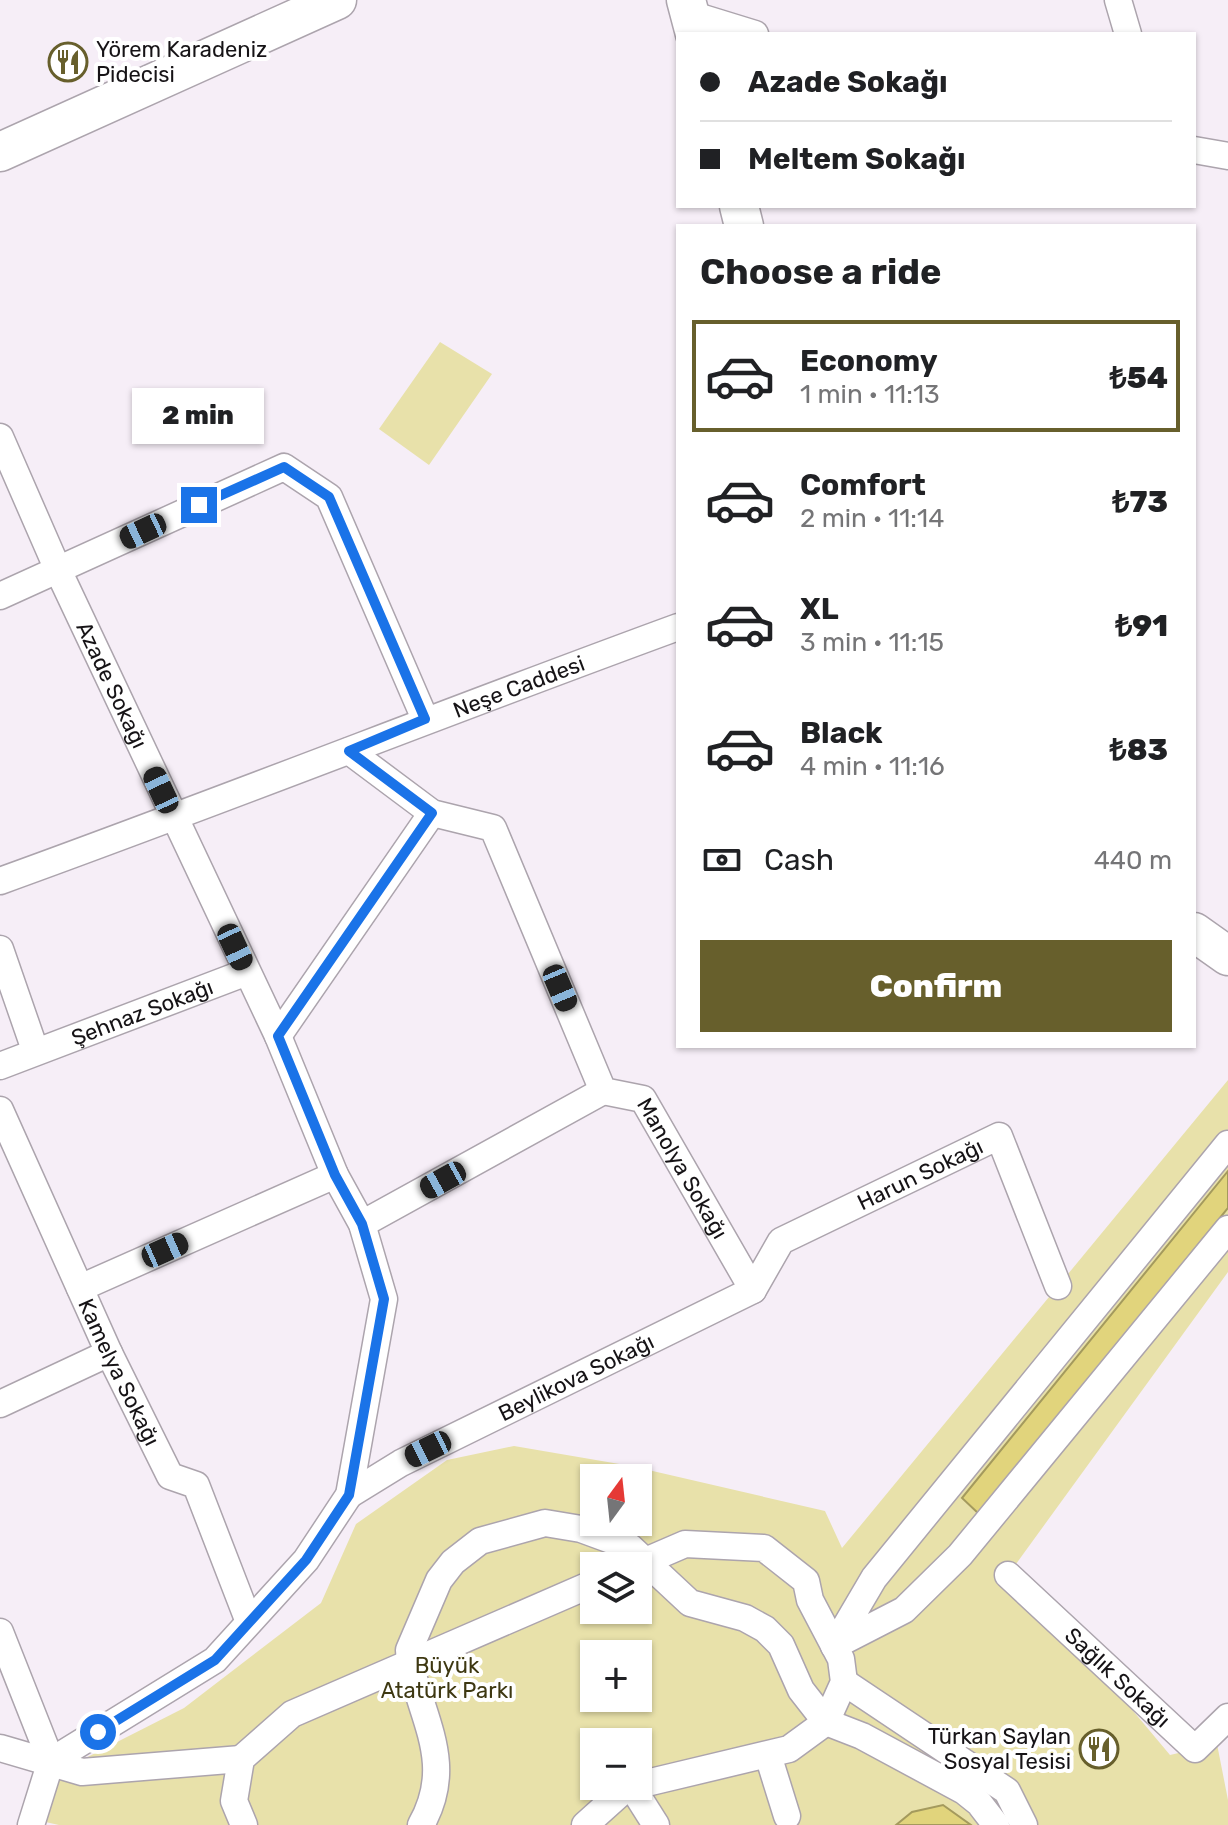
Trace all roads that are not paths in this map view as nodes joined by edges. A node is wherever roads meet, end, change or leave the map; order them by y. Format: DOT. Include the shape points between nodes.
graph roads {
  1 [pos="337,0"];
  2 [pos="1118,0"];
  3 [pos="690,16"];
  4 [pos="748,32"];
  5 [pos="1127,32"];
  6 [pos="1196,150"];
  7 [pos="0,152"];
  8 [pos="1228,156"];
  9 [pos="0,437"];
  10 [pos="58,570"];
  11 [pos="0,596"];
  12 [pos="676,628"];
  13 [pos="425,719"];
  14 [pos="349,751"];
  15 [pos="432,813"];
  16 [pos="174,818"];
  17 [pos="0,881"];
  18 [pos="1196,933"];
  19 [pos="0,949"];
  20 [pos="1228,956"];
  21 [pos="247,972"];
  22 [pos="278,1036"];
  23 [pos="35,1050"];
  24 [pos="0,1066"];
  25 [pos="603,1091"];
  26 [pos="0,1110"];
  27 [pos="1228,1144"];
  28 [pos="335,1175"];
  29 [pos="362,1224"];
  30 [pos="1228,1229"];
  31 [pos="1058,1286"];
  32 [pos="80,1288"];
  33 [pos="753,1290"];
  34 [pos="109,1353"];
  35 [pos="0,1404"];
  36 [pos="349,1495"];
  37 [pos="633,1552"];
  38 [pos="652,1559"];
  39 [pos="652,1573"];
  40 [pos="1008,1575"];
  41 [pos="580,1589"];
  42 [pos="249,1622"];
  43 [pos="0,1632"];
  44 [pos="834,1646"];
  45 [pos="410,1663"];
  46 [pos="844,1682"];
  47 [pos="1228,1717"];
  48 [pos="826,1722"];
  49 [pos="0,1748"];
  50 [pos="768,1755"];
  51 [pos="241,1759"];
  52 [pos="51,1761"];
  53 [pos="934,1775"];
  54 [pos="652,1782"];
  55 [pos="617,1800"];
  56 [pos="643,1800"];
  57 [pos="787,1816"];
  58 [pos="31,1825"];
  59 [pos="244,1825"];
  60 [pos="421,1825"];
  61 [pos="585,1825"];
  62 [pos="656,1825"];
  63 [pos="980,1825"];
  64 [pos="996,1825"];
  65 [pos="1024,1825"];
  1 -- 7 [label="main road"];
  2 -- 5 [label="street"];
  3 -- 4 [label="street"];
  6 -- 8 [label="street"];
  9 -- 10 [label="street, Azade Sokağı"];
  10 -- 11 [label="street"];
  10 -- 13 [label="street" via="284,467 329,497"];
  10 -- 16 [label="street, Azade Sokağı"];
  12 -- 13 [label="street, Neşe Caddesi"];
  13 -- 14 [label="street, Neşe Caddesi"];
  14 -- 15 [label="street, Manolya Sokağı"];
  14 -- 16 [label="street, Neşe Caddesi"];
  15 -- 22 [label="street"];
  15 -- 25 [label="street, Manolya Sokağı" via="493,828"];
  16 -- 17 [label="street, Neşe Caddesi"];
  16 -- 21 [label="street, Azade Sokağı"];
  18 -- 20 [label="main road"];
  19 -- 23 [label="street"];
  21 -- 22 [label="street, Azade Sokağı"];
  21 -- 23 [label="street, Şehnaz Sokağı"];
  22 -- 28 [label="street, Azade Sokağı"];
  23 -- 24 [label="street"];
  25 -- 29 [label="street"];
  25 -- 33 [label="street, Manolya Sokağı" via="643,1099"];
  26 -- 32 [label="street, Kamelya Sokağı"];
  27 -- 44 [label="street" via="874,1578"];
  28 -- 29 [label="street, Azade Sokağı"];
  28 -- 32 [label="street"];
  29 -- 36 [label="street, Azade Sokağı" via="384,1299"];
  30 -- 44 [label="street" via="960,1555 904,1610"];
  31 -- 33 [label="street, Harun Sokağı" via="999,1136 781,1241"];
  32 -- 34 [label="street, Kamelya Sokağı"];
  33 -- 36 [label="street, Beylikova Sokağı" via="401,1463"];
  34 -- 35 [label="street"];
  34 -- 42 [label="street, Kamelya Sokağı" via="170,1476 196,1485"];
  36 -- 42 [label="street, Azade Sokağı" via="306,1560"];
  37 -- 45 [label="street" via="603,1535 545,1523 491,1535 453,1562 439,1580 409,1650"];
  38 -- 44 [label="street" via="685,1544 764,1548 806,1581"];
  39 -- 48 [label="street" via="690,1603 765,1629 781,1645 801,1690"];
  40 -- 47 [label="street, Sağlık Sokağı" via="1195,1749"];
  41 -- 45 [label="street"];
  42 -- 52 [label="street, Azade Sokağı" via="215,1660"];
  43 -- 52 [label="street"];
  44 -- 46 [label="street"];
  45 -- 51 [label="street" via="292,1714"];
  45 -- 60 [label="street" via="437,1756 434,1791"];
  46 -- 48 [label="street"];
  46 -- 65 [label="street" via="1007,1791"];
  48 -- 50 [label="street" via="789,1749"];
  48 -- 53 [label="street"];
  49 -- 52 [label="street"];
  50 -- 54 [label="street"];
  50 -- 57 [label="street"];
  51 -- 52 [label="street" via="82,1772"];
  51 -- 59 [label="street" via="234,1801"];
  52 -- 58 [label="street"];
  53 -- 63 [label="street" via="936,1793"];
  53 -- 64 [label="street" via="979,1803"];
  55 -- 61 [label="street"];
  56 -- 62 [label="street"];
}
